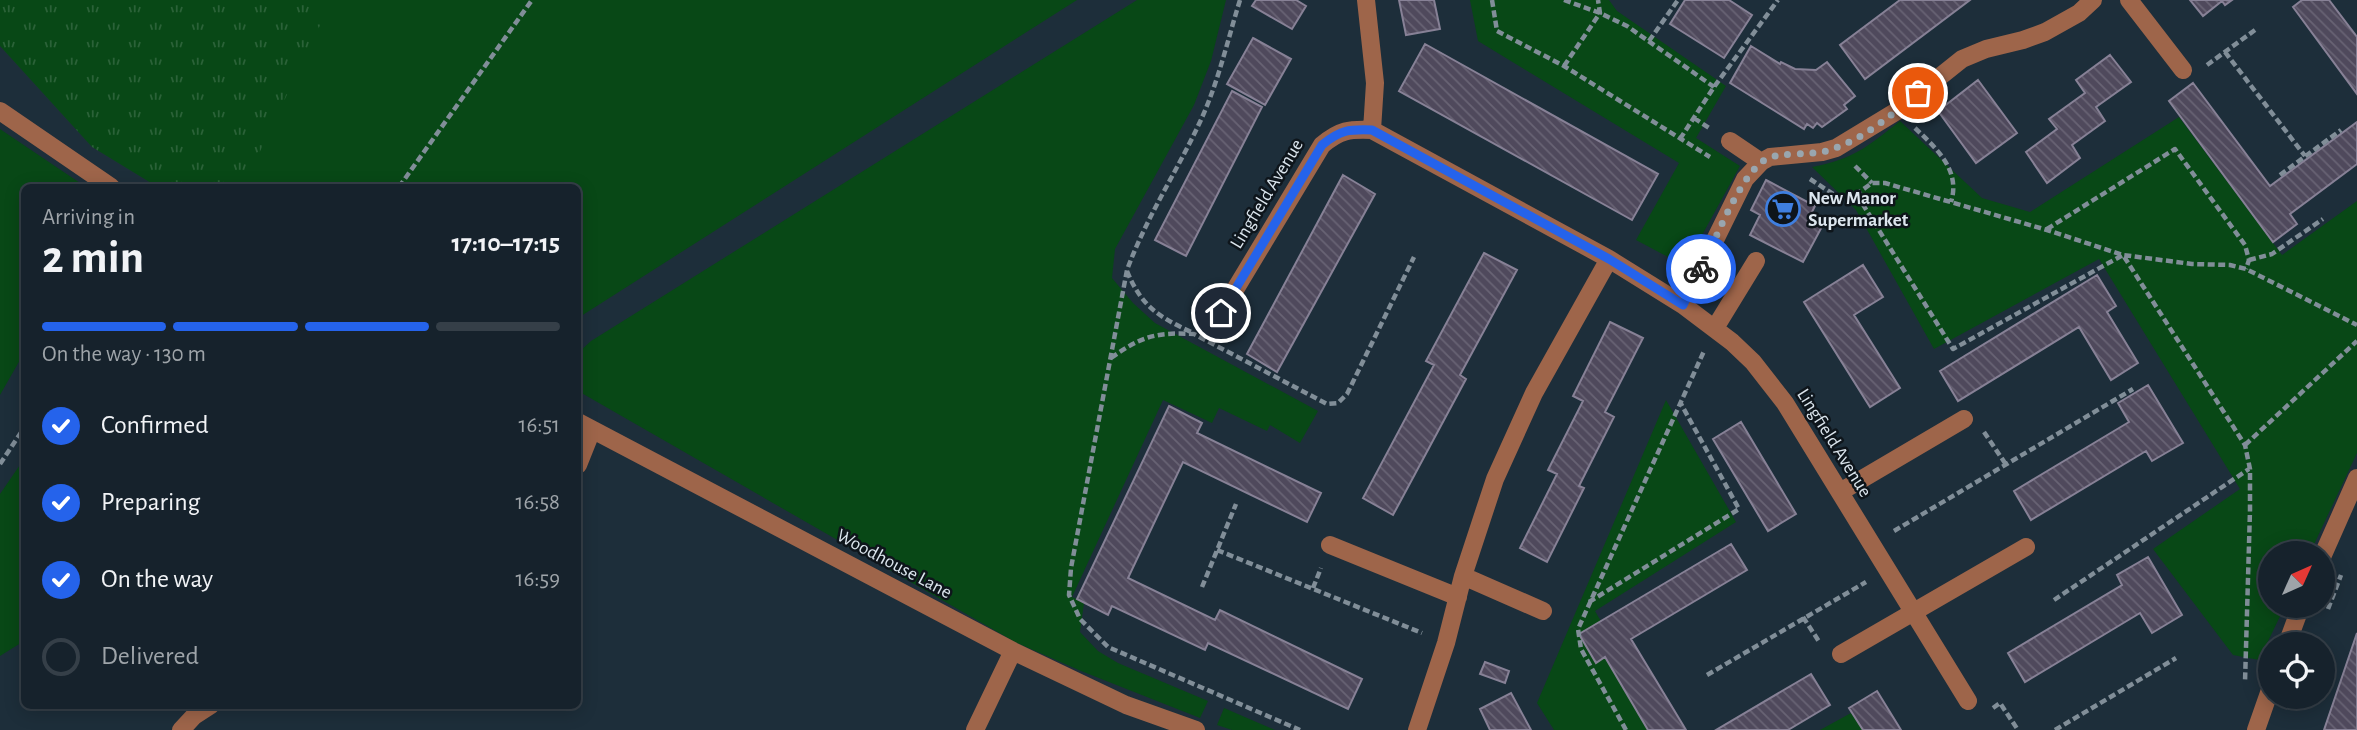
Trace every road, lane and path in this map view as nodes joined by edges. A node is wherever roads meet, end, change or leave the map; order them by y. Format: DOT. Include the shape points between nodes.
graph roads {
  1 [pos="532,0"];
  2 [pos="1240,0"];
  3 [pos="1366,0"];
  4 [pos="1492,0"];
  5 [pos="1564,0"];
  6 [pos="1598,0"];
  7 [pos="1678,0"];
  8 [pos="1778,0"];
  9 [pos="2093,0"];
  10 [pos="2129,0"];
  11 [pos="1600,13"];
  12 [pos="2255,30"];
  13 [pos="1649,41"];
  14 [pos="2225,52"];
  15 [pos="1564,66"];
  16 [pos="2183,70"];
  17 [pos="1714,87"];
  18 [pos="0,111"];
  19 [pos="1897,111"];
  20 [pos="1372,130"];
  21 [pos="2341,130"];
  22 [pos="1681,139"];
  23 [pos="1730,141"];
  24 [pos="1788,156"];
  25 [pos="2305,156"];
  26 [pos="1761,162"];
  27 [pos="2280,174"];
  28 [pos="1745,179"];
  29 [pos="107,184"];
  30 [pos="401,184"];
  31 [pos="1857,195"];
  32 [pos="1951,202"];
  33 [pos="2323,219"];
  34 [pos="2047,229"];
  35 [pos="2123,255"];
  36 [pos="1414,257"];
  37 [pos="1609,259"];
  38 [pos="2249,260"];
  39 [pos="1756,261"];
  40 [pos="1127,270"];
  41 [pos="2246,270"];
  42 [pos="1683,305"];
  43 [pos="1221,313"];
  44 [pos="2357,325"];
  45 [pos="1715,328"];
  46 [pos="1194,334"];
  47 [pos="2357,341"];
  48 [pos="1110,358"];
  49 [pos="2133,389"];
  50 [pos="1681,401"];
  51 [pos="1964,419"];
  52 [pos="585,426"];
  53 [pos="21,432"];
  54 [pos="2245,445"];
  55 [pos="581,448"];
  56 [pos="0,464"];
  57 [pos="2007,466"];
  58 [pos="2250,469"];
  59 [pos="2357,478"];
  60 [pos="1840,492"];
  61 [pos="1236,503"];
  62 [pos="2349,517"];
  63 [pos="2333,541"];
  64 [pos="1872,544"];
  65 [pos="1330,545"];
  66 [pos="2026,547"];
  67 [pos="1217,550"];
  68 [pos="1888,569"];
  69 [pos="2343,571"];
  70 [pos="1463,576"];
  71 [pos="1202,587"];
  72 [pos="1458,597"];
  73 [pos="2054,600"];
  74 [pos="1589,602"];
  75 [pos="1543,611"];
  76 [pos="1914,612"];
  77 [pos="2324,620"];
  78 [pos="1446,643"];
  79 [pos="1013,651"];
  80 [pos="1842,654"];
  81 [pos="2176,658"];
  82 [pos="1707,675"];
  83 [pos="2258,692"];
  84 [pos="1968,701"];
  85 [pos="2000,703"];
  86 [pos="205,709"];
  87 [pos="2263,709"];
  88 [pos="181,730"];
  89 [pos="975,730"];
  90 [pos="1196,730"];
  91 [pos="1300,730"];
  92 [pos="1417,730"];
  93 [pos="1626,730"];
  94 [pos="2018,730"];
  95 [pos="2055,730"];
  96 [pos="2256,730"];
  1 -- 30 [label="path"];
  2 -- 40 [label="path" via="1213,91"];
  3 -- 20 [label="street" via="1374,83"];
  4 -- 15 [label="path" via="1497,32"];
  5 -- 11 [label="path"];
  6 -- 11 [label="path"];
  7 -- 13 [label="path"];
  8 -- 17 [label="path"];
  9 -- 19 [label="street" via="2045,32 1962,59"];
  10 -- 16 [label="street"];
  11 -- 13 [label="path"];
  11 -- 15 [label="path"];
  12 -- 14 [label="path"];
  13 -- 17 [label="path"];
  14 -- 16 [label="path" via="2189,78"];
  14 -- 25 [label="path"];
  15 -- 22 [label="path"];
  17 -- 22 [label="path"];
  18 -- 29 [label="street"];
  19 -- 24 [label="street" via="1836,148"];
  19 -- 32 [label="path" via="1940,151 1955,188"];
  20 -- 37 [label="street, Lingfield Avenue"];
  20 -- 43 [label="street, Lingfield Avenue" via="1336,134 1322,145"];
  21 -- 25 [label="path"];
  22 -- 28 [label="path"];
  23 -- 26 [label="street"];
  24 -- 26 [label="street"];
  24 -- 31 [label="path" via="1807,177 1833,194 1848,200"];
  25 -- 27 [label="path"];
  26 -- 28 [label="street"];
  28 -- 42 [label="street"];
  31 -- 32 [label="path" via="1872,183 1885,183"];
  31 -- 35 [label="path" via="1954,349"];
  32 -- 34 [label="path"];
  33 -- 38 [label="path" via="2272,254"];
  34 -- 35 [label="path"];
  34 -- 38 [label="path" via="2175,149 2245,244"];
  35 -- 41 [label="path"];
  35 -- 54 [label="path"];
  36 -- 46 [label="path" via="1347,394 1338,403 1327,404"];
  37 -- 42 [label="street, Lingfield Avenue"];
  37 -- 70 [label="street" via="1534,393 1495,479"];
  38 -- 41 [label="path"];
  39 -- 45 [label="street"];
  40 -- 46 [label="path" via="1147,305"];
  40 -- 48 [label="path"];
  41 -- 44 [label="path"];
  42 -- 45 [label="street, Lingfield Avenue"];
  45 -- 50 [label="path"];
  45 -- 60 [label="street, Lingfield Avenue" via="1753,362 1785,403"];
  46 -- 48 [label="path" via="1144,338"];
  47 -- 54 [label="path"];
  48 -- 91 [label="path" via="1071,568 1069,595 1080,619 1108,647"];
  49 -- 57 [label="path"];
  50 -- 74 [label="path"];
  50 -- 74 [label="path" via="1739,509"];
  51 -- 57 [label="path" via="1979,423"];
  51 -- 60 [label="street"];
  52 -- 55 [label="street"];
  52 -- 79 [label="street, Woodhouse Lane"];
  53 -- 56 [label="path"];
  54 -- 58 [label="path"];
  57 -- 64 [label="path"];
  58 -- 73 [label="path"];
  58 -- 83 [label="path" via="2245,684"];
  59 -- 62 [label="street"];
  60 -- 64 [label="street, Lingfield Avenue"];
  61 -- 67 [label="path"];
  62 -- 63 [label="street"];
  64 -- 68 [label="street, Lingfield Avenue"];
  65 -- 72 [label="street"];
  66 -- 76 [label="street"];
  67 -- 71 [label="path"];
  67 -- 78 [label="path"];
  68 -- 76 [label="street, Lingfield Avenue"];
  68 -- 82 [label="path"];
  69 -- 77 [label="path"];
  70 -- 72 [label="street"];
  70 -- 75 [label="street"];
  72 -- 78 [label="street"];
  74 -- 93 [label="path" via="1578,629 1581,649"];
  76 -- 80 [label="street"];
  76 -- 84 [label="street, Lingfield Avenue"];
  78 -- 92 [label="street"];
  79 -- 89 [label="street"];
  79 -- 90 [label="street, Woodhouse Lane" via="1126,705"];
  81 -- 95 [label="path"];
  85 -- 94 [label="path"];
  86 -- 88 [label="street"];
  87 -- 96 [label="street"];
}
